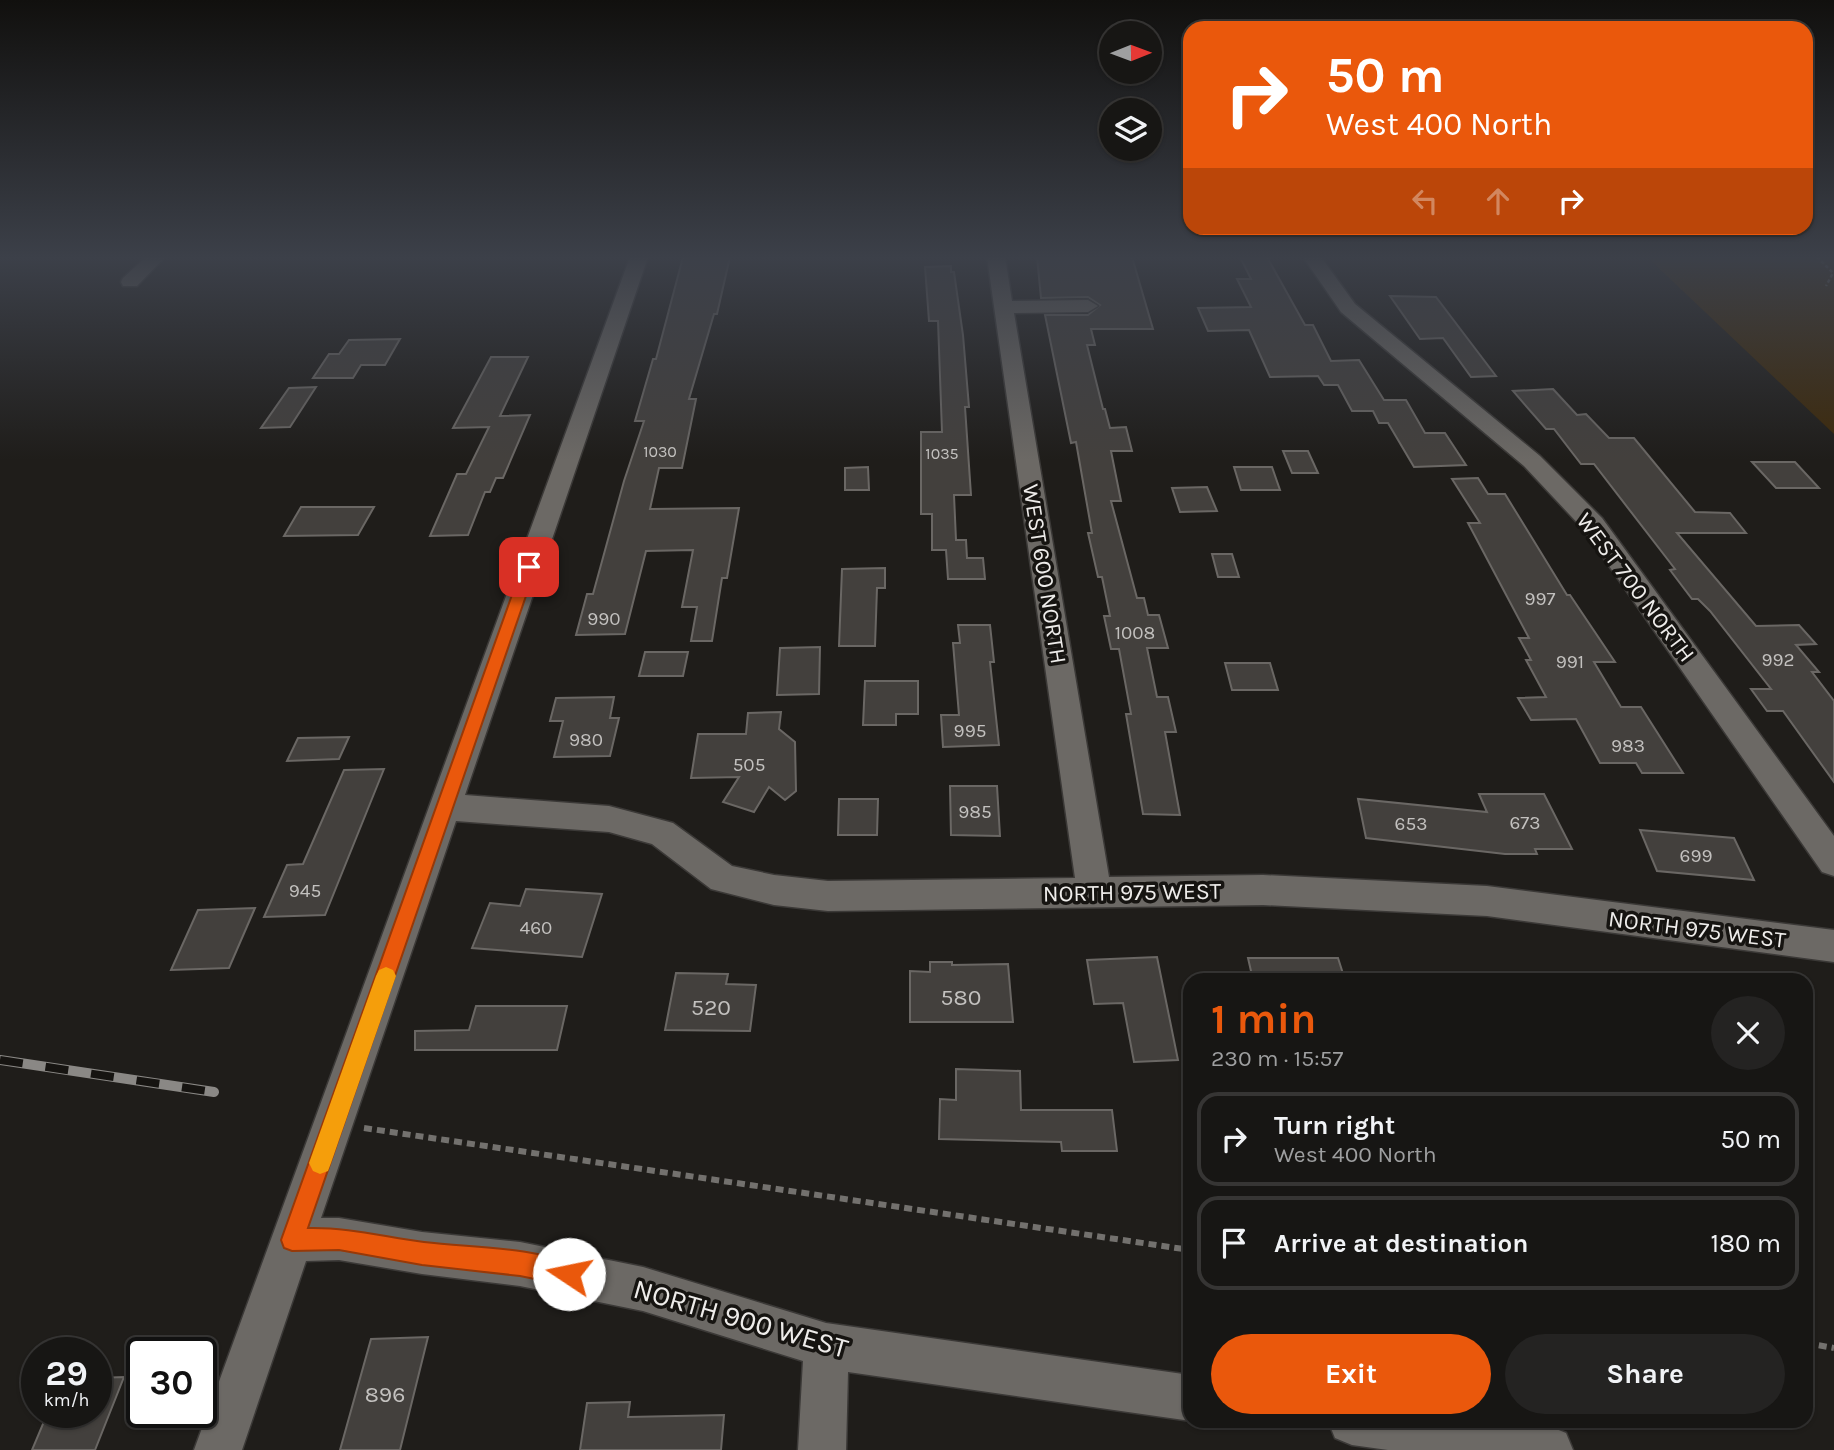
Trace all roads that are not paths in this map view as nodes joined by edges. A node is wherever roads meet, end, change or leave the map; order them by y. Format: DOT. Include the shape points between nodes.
graph roads {
  1 [pos="615,325"];
  2 [pos="1007,325"];
  3 [pos="1368,325"];
  4 [pos="445,807"];
  5 [pos="1834,862"];
  6 [pos="1094,892"];
  7 [pos="1834,946"];
  8 [pos="292,1240"];
  9 [pos="826,1346"];
  10 [pos="1183,1397"];
  11 [pos="1402,1428"];
  12 [pos="218,1450"];
  13 [pos="821,1450"];
  14 [pos="1549,1450"];
  1 -- 4 [label="street"];
  2 -- 6 [label="street, WEST 600 NORTH"];
  3 -- 5 [label="street, WEST 700 NORTH" via="1532,461 1593,524"];
  4 -- 6 [label="street, NORTH 975 WEST" via="609,819 662,833 723,879 774,890 828,896"];
  4 -- 8 [label="street"];
  6 -- 7 [label="street, NORTH 975 WEST" via="1264,890 1487,901"];
  8 -- 9 [label="street, NORTH 900 WEST" via="339,1239 520,1264 643,1289"];
  8 -- 12 [label="street"];
  9 -- 10 [label="street, NORTH 900 WEST"];
  9 -- 13 [label="street"];
  11 -- 14 [label="street"];
}
